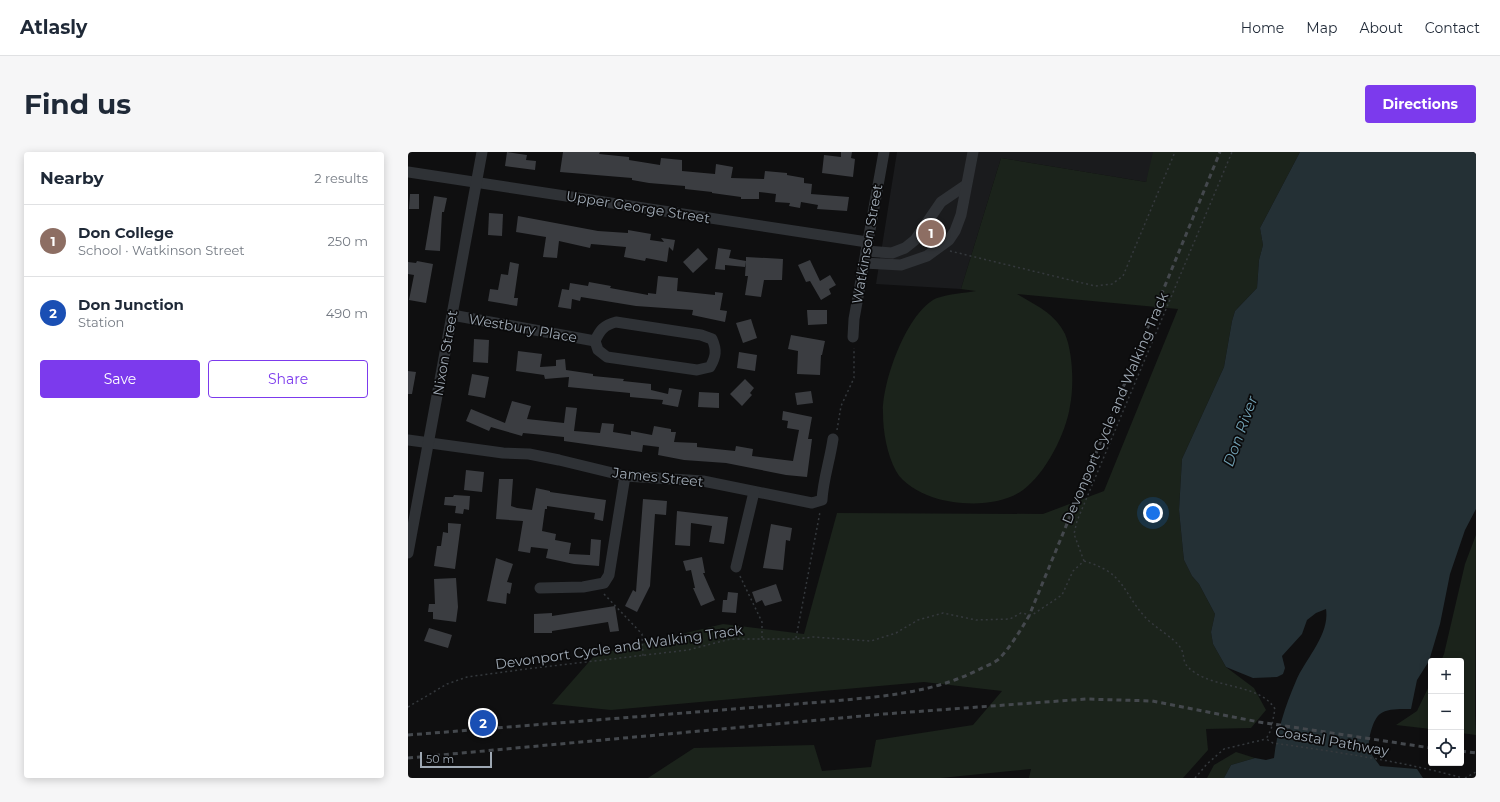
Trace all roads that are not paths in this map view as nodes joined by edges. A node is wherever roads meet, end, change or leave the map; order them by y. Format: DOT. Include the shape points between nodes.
graph roads {
  1 [pos="482,152"];
  2 [pos="884,152"];
  3 [pos="973,152"];
  4 [pos="408,172"];
  5 [pos="476,182"];
  6 [pos="966,185"];
  7 [pos="866,246"];
  8 [pos="864,263"];
  9 [pos="452,315"];
  10 [pos="853,337"];
  11 [pos="595,341"];
  12 [pos="833,439"];
  13 [pos="408,440"];
  14 [pos="429,443"];
  15 [pos="626,476"];
  16 [pos="754,492"];
  17 [pos="408,553"];
  18 [pos="736,568"];
  19 [pos="540,588"];
  1 -- 5 [label="street, Nixon Street"];
  2 -- 7 [label="street, Watkinson Street"];
  3 -- 6 [label="street"];
  4 -- 5 [label="street, Upper George Street"];
  5 -- 7 [label="street, Upper George Street"];
  5 -- 9 [label="street, Nixon Street"];
  6 -- 7 [label="street, Upper George Street" via="941,202 915,240 904,248 892,253"];
  6 -- 8 [label="street" via="961,216 955,231 939,248 927,256 901,265"];
  7 -- 8 [label="street, Watkinson Street"];
  8 -- 10 [label="street, Watkinson Street"];
  9 -- 11 [label="street, Westbury Place"];
  9 -- 14 [label="street, Nixon Street"];
  11 -- 11 [label="street, Westbury Place" via="600,330 616,322 701,335 712,339 716,346 715,358 710,367 697,370 607,357 598,350"];
  12 -- 16 [label="street, James Street" via="822,500 812,503"];
  13 -- 14 [label="street, James Street"];
  14 -- 15 [label="street, James Street" via="537,456"];
  14 -- 17 [label="street, Nixon Street"];
  15 -- 16 [label="street, James Street" via="703,482"];
  15 -- 19 [label="street" via="609,576 604,583"];
  16 -- 18 [label="street"];
}
